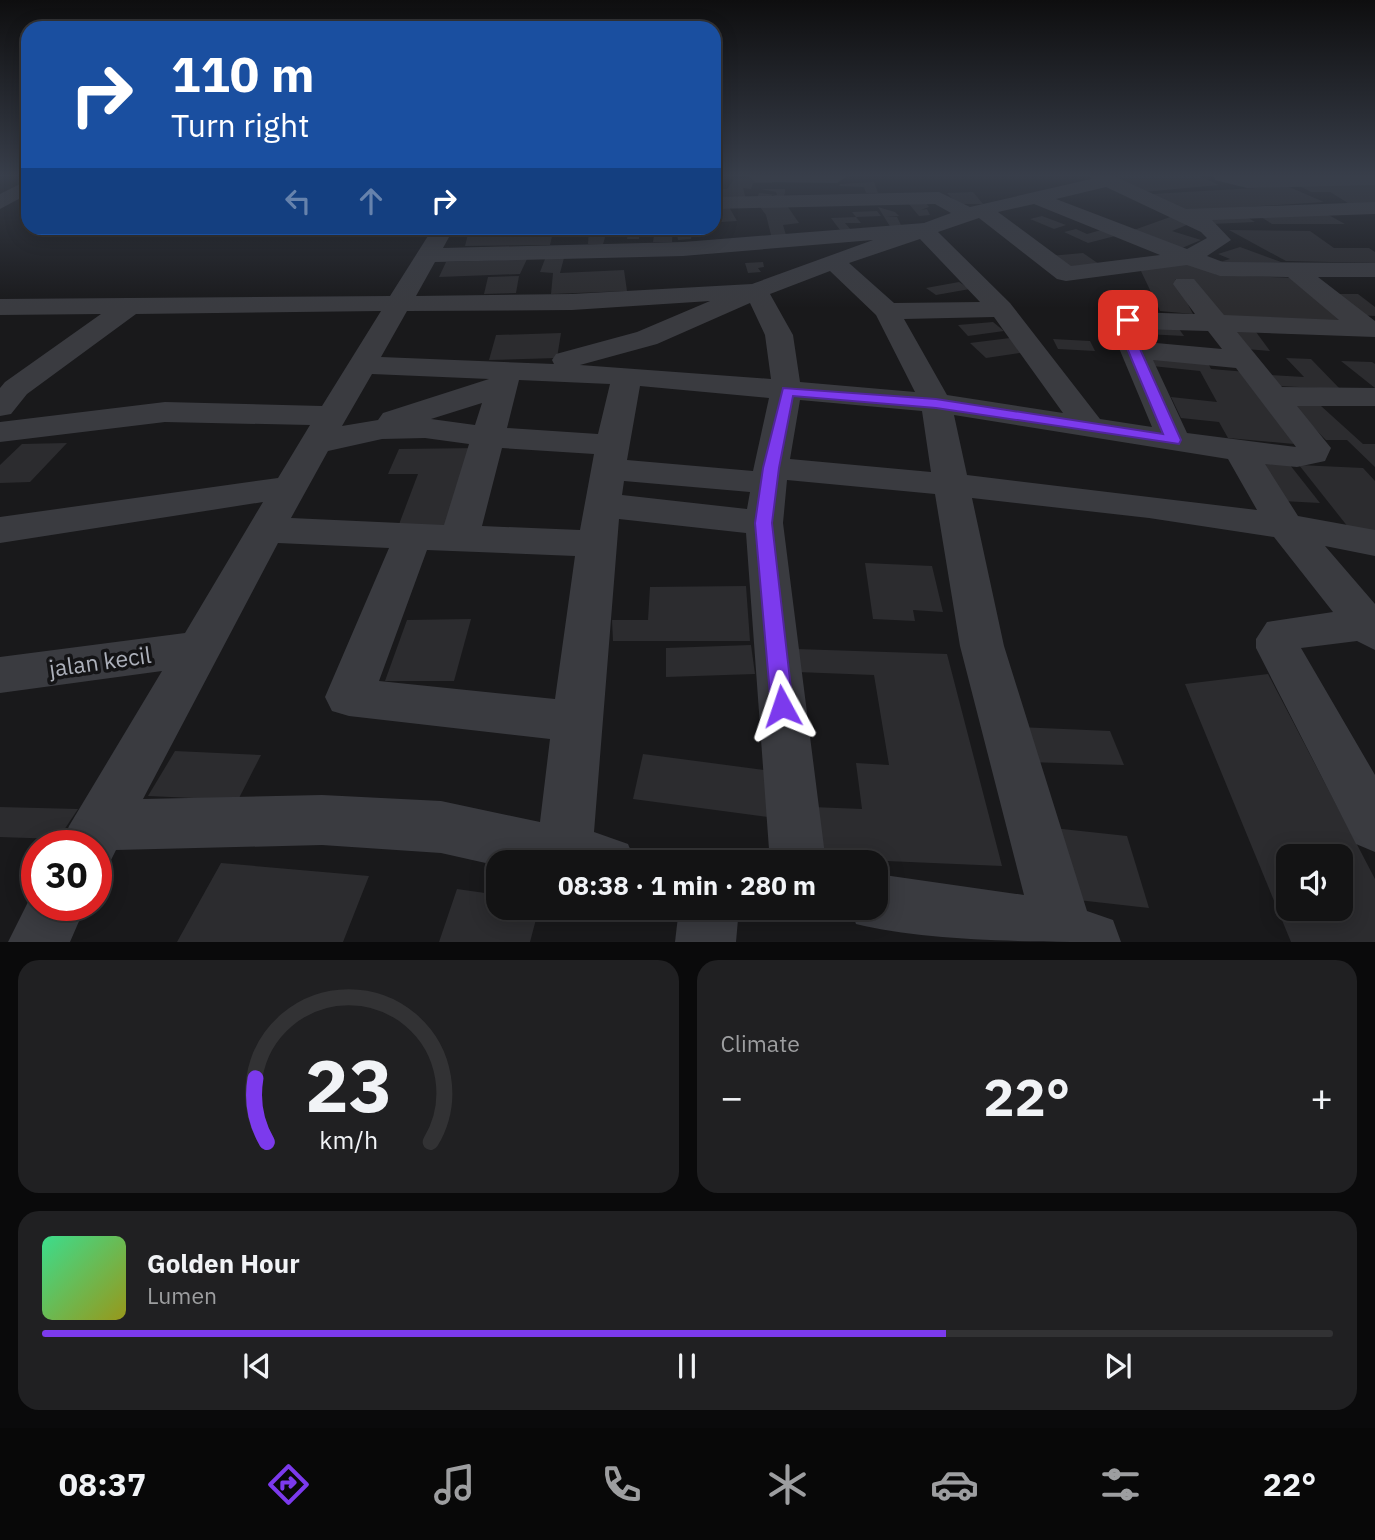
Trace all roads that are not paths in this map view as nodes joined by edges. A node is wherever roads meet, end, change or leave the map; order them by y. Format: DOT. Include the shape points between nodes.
graph roads {
  1 [pos="755,220"];
  2 [pos="956,220"];
  3 [pos="989,220"];
  4 [pos="1092,220"];
  5 [pos="1137,220"];
  6 [pos="1192,220"];
  7 [pos="1104,226"];
  8 [pos="1209,227"];
  9 [pos="1375,227"];
  10 [pos="928,230"];
  11 [pos="1014,233"];
  12 [pos="645,238"];
  13 [pos="765,241"];
  14 [pos="435,242"];
  15 [pos="682,249"];
  16 [pos="833,261"];
  17 [pos="1375,270"];
  18 [pos="1186,271"];
  19 [pos="1296,271"];
  20 [pos="756,291"];
  21 [pos="695,297"];
  22 [pos="132,304"];
  23 [pos="399,305"];
  24 [pos="0,307"];
  25 [pos="1001,309"];
  26 [pos="887,311"];
  27 [pos="1214,324"];
  28 [pos="1370,329"];
  29 [pos="568,339"];
  30 [pos="1136,350"];
  31 [pos="1243,360"];
  32 [pos="363,365"];
  33 [pos="627,376"];
  34 [pos="505,378"];
  35 [pos="788,391"];
  36 [pos="1272,396"];
  37 [pos="1373,399"];
  38 [pos="936,403"];
  39 [pos="0,407"];
  40 [pos="1088,425"];
  41 [pos="0,432"];
  42 [pos="332,432"];
  43 [pos="490,437"];
  44 [pos="1174,440"];
  45 [pos="1240,451"];
  46 [pos="770,475"];
  47 [pos="952,484"];
  48 [pos="290,487"];
  49 [pos="605,491"];
  50 [pos="764,523"];
  51 [pos="1285,524"];
  52 [pos="0,530"];
  53 [pos="266,530"];
  54 [pos="413,536"];
  55 [pos="460,537"];
  56 [pos="1375,543"];
  57 [pos="1371,628"];
  58 [pos="200,648"];
  59 [pos="0,675"];
  60 [pos="577,722"];
  61 [pos="1375,826"];
  62 [pos="97,830"];
  63 [pos="112,834"];
  64 [pos="549,850"];
  65 [pos="585,850"];
  66 [pos="797,850"];
  67 [pos="888,905"];
  68 [pos="708,920"];
  69 [pos="49,921"];
  70 [pos="1006,931"];
  71 [pos="1078,939"];
  72 [pos="38,942"];
  73 [pos="705,942"];
  1 -- 13 [label="street"];
  2 -- 10 [label="street"];
  3 -- 11 [label="street"];
  4 -- 7 [label="street"];
  5 -- 7 [label="street"];
  6 -- 8 [label="street"];
  7 -- 11 [label="street"];
  7 -- 18 [label="street"];
  8 -- 9 [label="street"];
  8 -- 18 [label="street" via="1220,240"];
  10 -- 13 [label="street"];
  10 -- 16 [label="street"];
  10 -- 25 [label="street"];
  11 -- 18 [label="street" via="1066,274"];
  12 -- 14 [label="street"];
  12 -- 15 [label="street"];
  13 -- 15 [label="street"];
  14 -- 23 [label="street"];
  15 -- 21 [label="street"];
  16 -- 20 [label="street"];
  16 -- 26 [label="street"];
  17 -- 19 [label="street"];
  18 -- 19 [label="street"];
  18 -- 27 [label="street"];
  19 -- 28 [label="street"];
  20 -- 21 [label="street"];
  20 -- 29 [label="street" via="648,338"];
  20 -- 35 [label="street" via="785,350"];
  21 -- 29 [label="street"];
  22 -- 23 [label="street"];
  22 -- 24 [label="street"];
  22 -- 39 [label="street" via="16,388"];
  23 -- 29 [label="street"];
  23 -- 32 [label="street"];
  25 -- 26 [label="street"];
  25 -- 40 [label="street"];
  26 -- 38 [label="street"];
  27 -- 28 [label="street"];
  27 -- 30 [label="street" via="1128,320 1125,329"];
  27 -- 31 [label="street"];
  29 -- 33 [label="street"];
  29 -- 34 [label="street"];
  30 -- 31 [label="street"];
  30 -- 44 [label="street"];
  31 -- 36 [label="street"];
  32 -- 34 [label="street"];
  32 -- 42 [label="street"];
  33 -- 35 [label="street"];
  33 -- 49 [label="street"];
  34 -- 42 [label="street"];
  34 -- 43 [label="street"];
  35 -- 38 [label="street"];
  35 -- 46 [label="street"];
  36 -- 37 [label="street"];
  36 -- 45 [label="street" via="1314,448 1313,454 1297,457"];
  38 -- 40 [label="street"];
  38 -- 47 [label="street"];
  40 -- 44 [label="street"];
  41 -- 42 [label="street" via="165,412"];
  42 -- 43 [label="street" via="425,428"];
  42 -- 48 [label="street"];
  43 -- 49 [label="street"];
  43 -- 55 [label="street"];
  44 -- 45 [label="street"];
  45 -- 51 [label="street"];
  46 -- 47 [label="street"];
  46 -- 49 [label="street"];
  46 -- 50 [label="street"];
  47 -- 51 [label="street"];
  47 -- 71 [label="street" via="982,646"];
  48 -- 52 [label="street"];
  48 -- 53 [label="street"];
  49 -- 50 [label="street"];
  49 -- 55 [label="street"];
  49 -- 60 [label="street"];
  50 -- 66 [label="street"];
  51 -- 56 [label="street"];
  51 -- 57 [label="street"];
  53 -- 54 [label="street"];
  53 -- 58 [label="street"];
  54 -- 55 [label="street"];
  54 -- 60 [label="street" via="349,697"];
  57 -- 61 [label="street" via="1283,634 1278,648"];
  58 -- 59 [label="street, jalan kecil"];
  58 -- 62 [label="street"];
  60 -- 65 [label="street"];
  63 -- 64 [label="street" via="322,820 441,827"];
  67 -- 70 [label="street"];
  68 -- 73 [label="street"];
  69 -- 72 [label="street"];
  70 -- 71 [label="street"];
}
